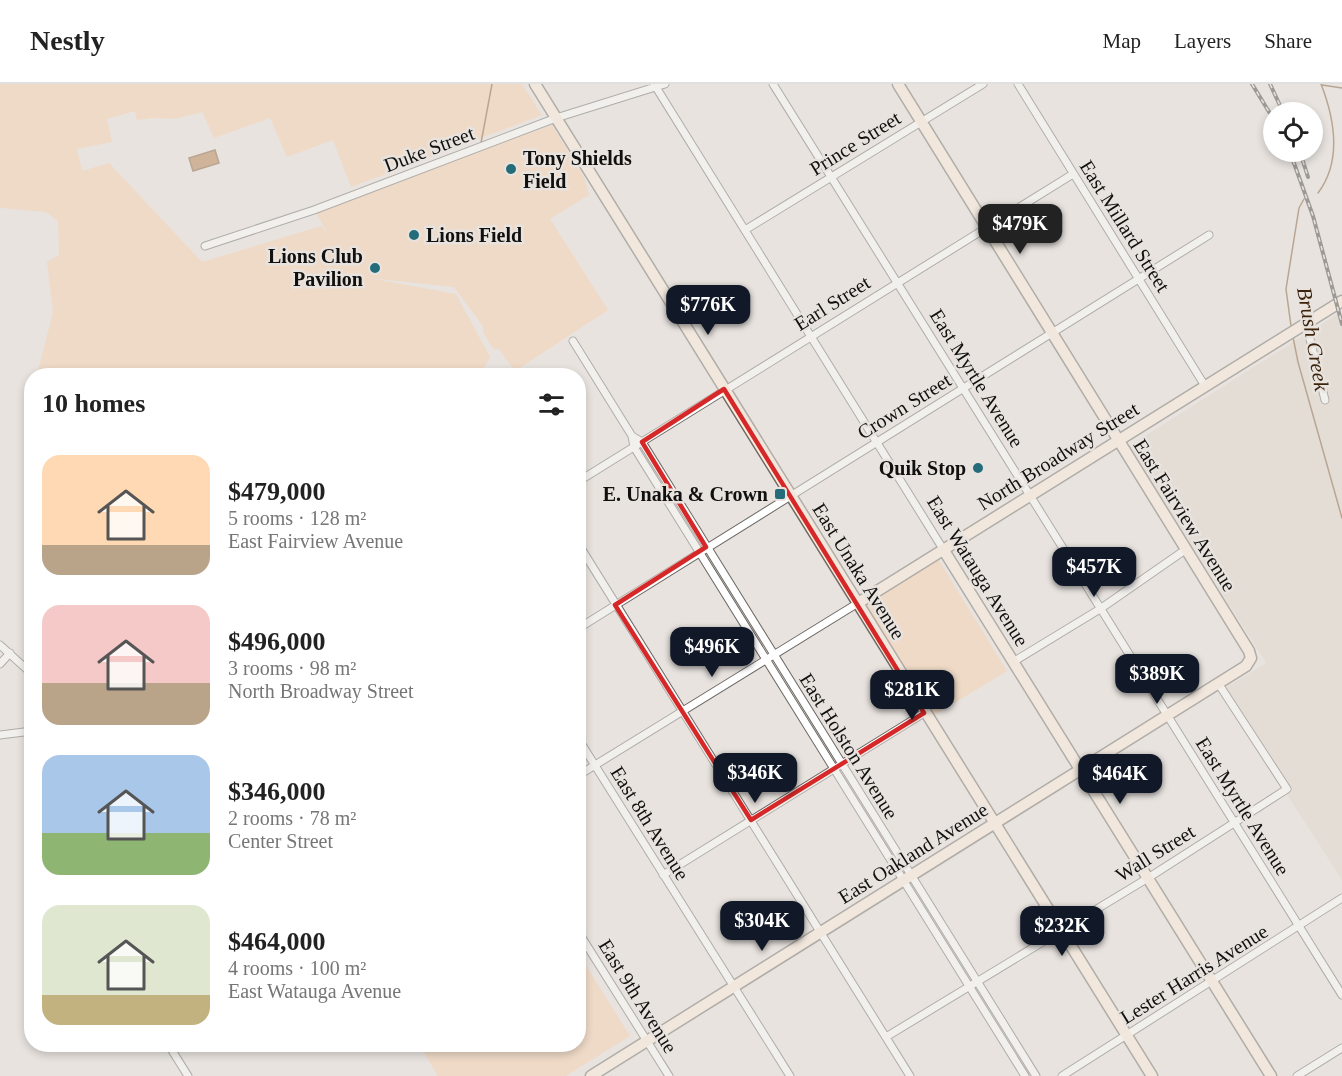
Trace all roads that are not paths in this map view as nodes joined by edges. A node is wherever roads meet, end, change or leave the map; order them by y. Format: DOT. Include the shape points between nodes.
graph roads {
  1 [pos="535,84"];
  2 [pos="665,84"];
  3 [pos="773,84"];
  4 [pos="898,84"];
  5 [pos="982,84"];
  6 [pos="1018,84"];
  7 [pos="655,85"];
  8 [pos="556,118"];
  9 [pos="921,122"];
  10 [pos="1073,174"];
  11 [pos="831,178"];
  12 [pos="986,227"];
  13 [pos="745,230"];
  14 [pos="1209,235"];
  15 [pos="205,246"];
  16 [pos="1139,278"];
  17 [pos="898,282"];
  18 [pos="1342,301"];
  19 [pos="1303,325"];
  20 [pos="1051,332"];
  21 [pos="811,336"];
  22 [pos="573,341"];
  23 [pos="1205,386"];
  24 [pos="964,388"];
  25 [pos="723,389"];
  26 [pos="1325,400"];
  27 [pos="632,436"];
  28 [pos="1118,441"];
  29 [pos="642,442"];
  30 [pos="876,442"];
  31 [pos="634,447"];
  32 [pos="586,477"];
  33 [pos="791,495"];
  34 [pos="1030,496"];
  35 [pos="703,549"];
  36 [pos="944,549"];
  37 [pos="1185,550"];
  38 [pos="586,557"];
  39 [pos="858,603"];
  40 [pos="615,605"];
  41 [pos="1100,609"];
  42 [pos="586,624"];
  43 [pos="0,645"];
  44 [pos="10,653"];
  45 [pos="770,657"];
  46 [pos="1251,658"];
  47 [pos="1013,662"];
  48 [pos="0,664"];
  49 [pos="24,666"];
  50 [pos="1218,683"];
  51 [pos="683,710"];
  52 [pos="924,713"];
  53 [pos="1168,716"];
  54 [pos="24,732"];
  55 [pos="0,735"];
  56 [pos="586,752"];
  57 [pos="594,765"];
  58 [pos="837,767"];
  59 [pos="1080,768"];
  60 [pos="586,770"];
  61 [pos="751,820"];
  62 [pos="994,823"];
  63 [pos="1234,823"];
  64 [pos="663,875"];
  65 [pos="907,877"];
  66 [pos="1148,878"];
  67 [pos="1342,898"];
  68 [pos="1300,927"];
  69 [pos="1062,930"];
  70 [pos="821,933"];
  71 [pos="586,944"];
  72 [pos="1213,981"];
  73 [pos="977,982"];
  74 [pos="734,986"];
  75 [pos="969,987"];
  76 [pos="1342,995"];
  77 [pos="1127,1036"];
  78 [pos="886,1038"];
  79 [pos="647,1041"];
  80 [pos="1342,1048"];
  81 [pos="173,1052"];
  82 [pos="188,1076"];
  83 [pos="591,1076"];
  84 [pos="669,1076"];
  85 [pos="790,1076"];
  86 [pos="910,1076"];
  87 [pos="1025,1076"];
  88 [pos="1036,1076"];
  89 [pos="1062,1076"];
  90 [pos="1152,1076"];
  91 [pos="1271,1076"];
  92 [pos="1298,1076"];
  1 -- 8 [label="main road, East Unaka Avenue"];
  2 -- 7 [label="street, Duke Street"];
  3 -- 11 [label="street, East Myrtle Avenue"];
  4 -- 9 [label="main road, East Fairview Avenue"];
  5 -- 9 [label="street, Prince Street"];
  6 -- 10 [label="street, East Millard Street"];
  7 -- 8 [label="street, Duke Street"];
  7 -- 13 [label="street, East Watauga Avenue"];
  8 -- 15 [label="street, Duke Street" via="314,210"];
  8 -- 25 [label="main road, East Unaka Avenue"];
  9 -- 11 [label="street, Prince Street"];
  9 -- 12 [label="main road, East Fairview Avenue"];
  10 -- 12 [label="street, Earl Street"];
  10 -- 16 [label="street, East Millard Street"];
  11 -- 13 [label="street, Prince Street"];
  11 -- 17 [label="street, East Myrtle Avenue"];
  12 -- 17 [label="street, Earl Street"];
  12 -- 20 [label="main road, East Fairview Avenue"];
  13 -- 21 [label="street, East Watauga Avenue"];
  14 -- 16 [label="street, Crown Street"];
  16 -- 20 [label="street, Crown Street"];
  16 -- 23 [label="street, East Millard Street"];
  17 -- 21 [label="street, Earl Street"];
  17 -- 24 [label="street, East Myrtle Avenue"];
  18 -- 19 [label="main road, North Broadway Street"];
  19 -- 23 [label="main road, North Broadway Street"];
  19 -- 26 [label="street"];
  20 -- 24 [label="street, Crown Street"];
  20 -- 28 [label="main road, East Fairview Avenue"];
  21 -- 25 [label="street, Earl Street"];
  21 -- 30 [label="street, East Watauga Avenue"];
  22 -- 27 [label="street, East Holston Avenue"];
  23 -- 28 [label="main road, North Broadway Street"];
  24 -- 30 [label="street, Crown Street"];
  24 -- 34 [label="street, East Myrtle Avenue"];
  25 -- 29 [label="street, Earl Street"];
  25 -- 33 [label="main road, East Unaka Avenue"];
  27 -- 29 [label="street, East Holston Avenue"];
  27 -- 31 [label="street, East Holston Avenue"];
  28 -- 34 [label="main road, North Broadway Street"];
  28 -- 37 [label="main road, East Fairview Avenue"];
  29 -- 31 [label="street, Earl Street"];
  29 -- 35 [label="street, East Holston Avenue"];
  30 -- 33 [label="street, Crown Street"];
  30 -- 36 [label="street, East Watauga Avenue"];
  31 -- 32 [label="street, Earl Street"];
  31 -- 35 [label="street, East Holston Avenue"];
  33 -- 35 [label="street, Crown Street"];
  33 -- 39 [label="main road, East Unaka Avenue"];
  34 -- 36 [label="main road, North Broadway Street"];
  34 -- 41 [label="street, East Myrtle Avenue"];
  35 -- 40 [label="street, Crown Street"];
  35 -- 45 [label="street, East Holston Avenue"];
  36 -- 39 [label="main road, North Broadway Street"];
  36 -- 47 [label="main road, East Watauga Avenue"];
  37 -- 41 [label="street"];
  37 -- 46 [label="main road, East Fairview Avenue"];
  38 -- 40 [label="street"];
  39 -- 45 [label="street, North Broadway Street"];
  39 -- 52 [label="main road, East Unaka Avenue"];
  40 -- 42 [label="street, Crown Street"];
  40 -- 51 [label="street"];
  41 -- 47 [label="street"];
  41 -- 53 [label="street, East Myrtle Avenue"];
  43 -- 44 [label="street"];
  44 -- 48 [label="street"];
  44 -- 49 [label="street"];
  45 -- 51 [label="street, North Broadway Street"];
  45 -- 58 [label="street, East Holston Avenue"];
  46 -- 50 [label="main road, East Oakland Avenue" via="1246,666"];
  47 -- 59 [label="main road, East Watauga Avenue"];
  50 -- 53 [label="main road, East Oakland Avenue"];
  50 -- 63 [label="street, Wall Street" via="1287,789"];
  51 -- 57 [label="street, North Broadway Street"];
  51 -- 61 [label="street"];
  52 -- 58 [label="street"];
  52 -- 62 [label="main road, East Unaka Avenue"];
  53 -- 59 [label="main road, East Oakland Avenue"];
  53 -- 63 [label="street, East Myrtle Avenue"];
  54 -- 55 [label="street"];
  56 -- 57 [label="street, East 8th Avenue"];
  57 -- 60 [label="street, North Broadway Street"];
  57 -- 64 [label="street, East 8th Avenue"];
  58 -- 61 [label="street"];
  58 -- 65 [label="street, East Holston Avenue"];
  59 -- 62 [label="main road, East Oakland Avenue"];
  59 -- 66 [label="main road, East Watauga Avenue"];
  61 -- 64 [label="street"];
  61 -- 70 [label="street"];
  62 -- 65 [label="main road, East Oakland Avenue"];
  62 -- 69 [label="main road, East Unaka Avenue"];
  63 -- 66 [label="street, Wall Street"];
  63 -- 68 [label="street, East Myrtle Avenue"];
  64 -- 74 [label="street, East 8th Avenue"];
  65 -- 70 [label="main road, East Oakland Avenue"];
  65 -- 73 [label="street, East Holston Avenue"];
  65 -- 75 [label="street, East Holston Avenue"];
  66 -- 69 [label="street, Wall Street"];
  66 -- 72 [label="main road, East Watauga Avenue"];
  67 -- 68 [label="street, Lester Harris Avenue"];
  68 -- 72 [label="street, Lester Harris Avenue"];
  68 -- 76 [label="street, East Myrtle Avenue"];
  69 -- 73 [label="street, Wall Street"];
  69 -- 77 [label="main road, East Unaka Avenue"];
  70 -- 74 [label="main road, East Oakland Avenue"];
  70 -- 78 [label="street"];
  71 -- 79 [label="street, East 9th Avenue"];
  72 -- 77 [label="street, Lester Harris Avenue"];
  72 -- 91 [label="main road, East Watauga Avenue"];
  73 -- 75 [label="street, Wall Street"];
  73 -- 88 [label="street, East Holston Avenue"];
  74 -- 79 [label="main road, East Oakland Avenue"];
  74 -- 85 [label="street, East 8th Avenue"];
  75 -- 78 [label="street, Wall Street"];
  75 -- 87 [label="street, East Holston Avenue"];
  77 -- 89 [label="street, Lester Harris Avenue"];
  77 -- 90 [label="main road, East Unaka Avenue"];
  78 -- 86 [label="street"];
  79 -- 83 [label="main road, East Oakland Avenue"];
  79 -- 84 [label="street, East 9th Avenue"];
  80 -- 92 [label="street"];
  81 -- 82 [label="street"];
}
